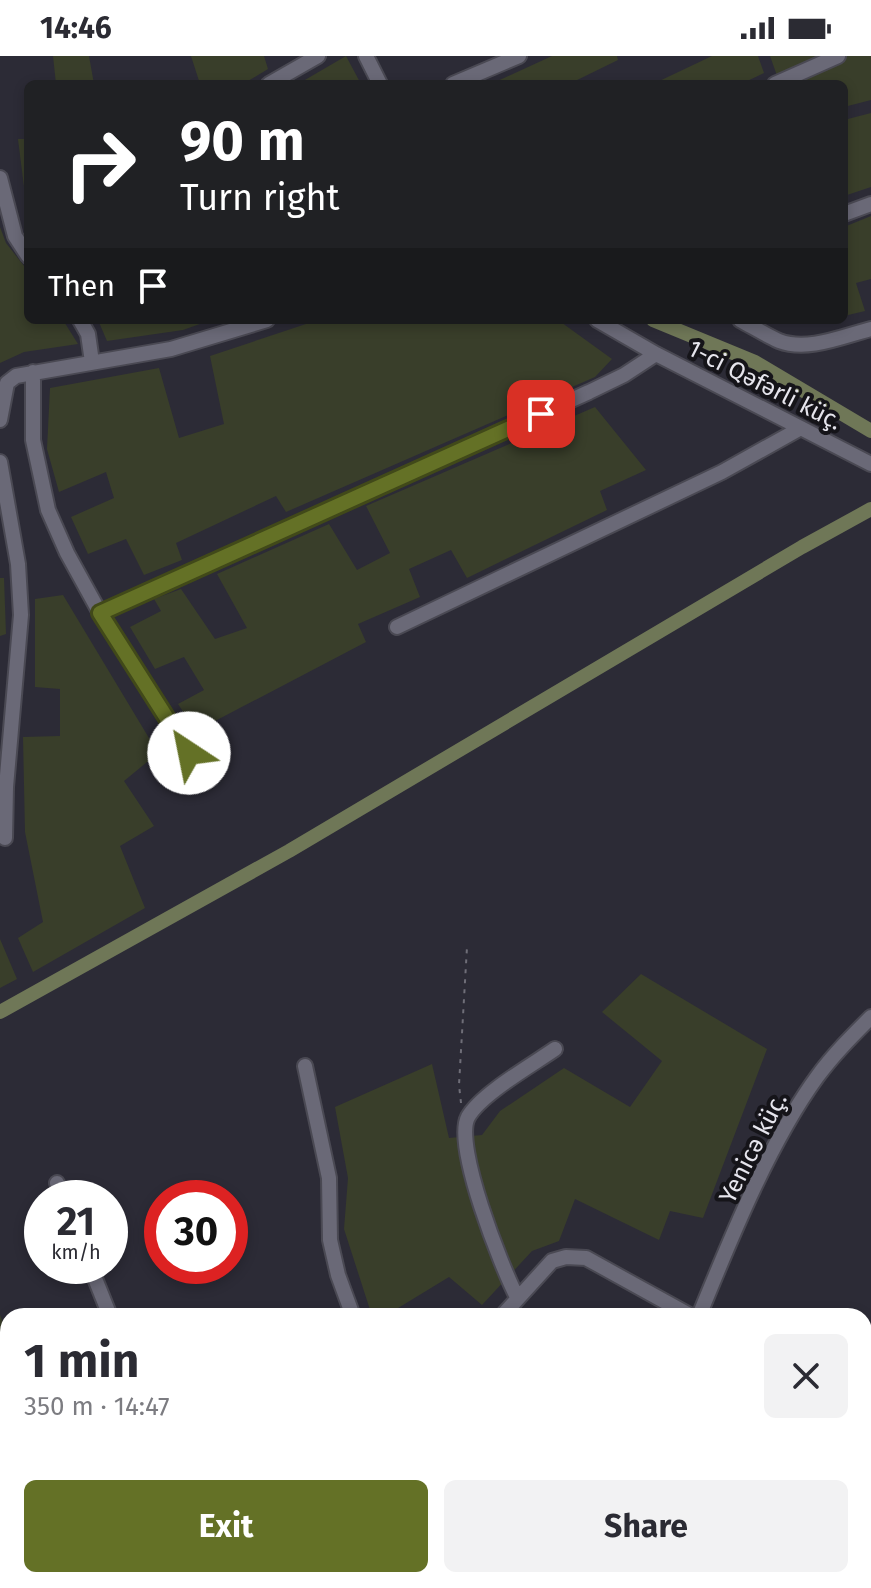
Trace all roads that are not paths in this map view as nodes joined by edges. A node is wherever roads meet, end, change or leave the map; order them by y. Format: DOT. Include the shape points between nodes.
graph roads {
  1 [pos="318,56"];
  2 [pos="366,56"];
  3 [pos="519,56"];
  4 [pos="838,56"];
  5 [pos="276,80"];
  6 [pos="378,80"];
  7 [pos="462,80"];
  8 [pos="784,80"];
  9 [pos="0,178"];
  10 [pos="871,204"];
  11 [pos="848,213"];
  12 [pos="24,250"];
  13 [pos="82,324"];
  14 [pos="254,324"];
  15 [pos="604,324"];
  16 [pos="748,324"];
  17 [pos="871,329"];
  18 [pos="656,354"];
  19 [pos="92,362"];
  20 [pos="33,372"];
  21 [pos="0,420"];
  22 [pos="801,428"];
  23 [pos="0,462"];
  24 [pos="871,464"];
  25 [pos="100,613"];
  26 [pos="397,627"];
  27 [pos="189,753"];
  28 [pos="5,838"];
  29 [pos="871,1017"];
  30 [pos="555,1049"];
  31 [pos="305,1066"];
  32 [pos="97,1284"];
  33 [pos="517,1297"];
  34 [pos="107,1308"];
  35 [pos="350,1308"];
  36 [pos="508,1308"];
  37 [pos="677,1308"];
  38 [pos="703,1308"];
  1 -- 5 [label="street"];
  2 -- 6 [label="street"];
  3 -- 7 [label="street"];
  4 -- 8 [label="street"];
  9 -- 12 [label="street" via="15,236"];
  10 -- 11 [label="street"];
  13 -- 19 [label="street"];
  14 -- 19 [label="street" via="171,349"];
  15 -- 18 [label="street, 1-ci Qəfərli küç."];
  16 -- 17 [label="street" via="797,345"];
  18 -- 22 [label="street, 1-ci Qəfərli küç."];
  18 -- 25 [label="street" via="589,392"];
  19 -- 20 [label="street"];
  20 -- 21 [label="street" via="7,383"];
  20 -- 25 [label="street" via="33,440 48,510"];
  22 -- 24 [label="street, 1-ci Qəfərli küç."];
  22 -- 26 [label="street" via="722,472"];
  23 -- 28 [label="street" via="21,615"];
  25 -- 27 [label="street"];
  29 -- 38 [label="street, Yenicə küç." via="816,1077 768,1160"];
  30 -- 33 [label="street" via="480,1102 467,1119 467,1156 502,1267"];
  31 -- 35 [label="street" via="329,1178 330,1240"];
  32 -- 34 [label="street"];
  33 -- 36 [label="street"];
  33 -- 37 [label="street" via="552,1261 586,1258"];
}
